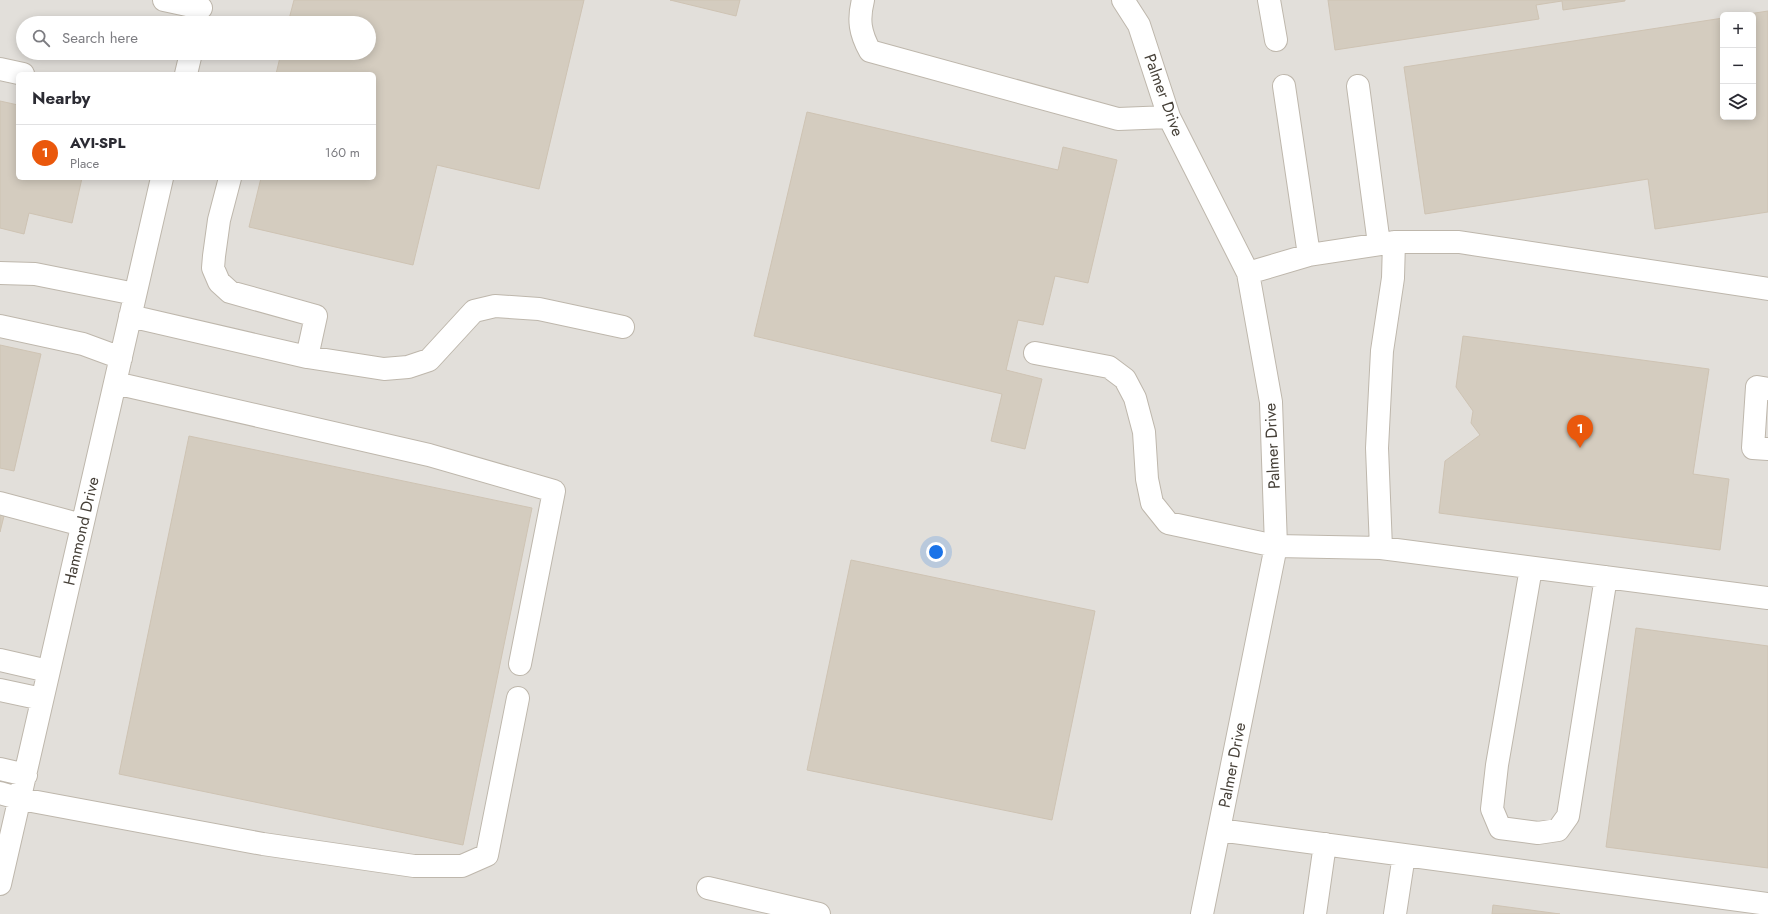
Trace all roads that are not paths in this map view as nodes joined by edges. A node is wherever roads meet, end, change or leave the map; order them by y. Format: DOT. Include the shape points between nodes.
graph roads {
  1 [pos="164,0"];
  2 [pos="863,0"];
  3 [pos="1123,0"];
  4 [pos="1269,0"];
  5 [pos="201,10"];
  6 [pos="1276,40"];
  7 [pos="189,60"];
  8 [pos="0,69"];
  9 [pos="186,72"];
  10 [pos="16,73"];
  11 [pos="1284,86"];
  12 [pos="1358,86"];
  13 [pos="1169,117"];
  14 [pos="162,180"];
  15 [pos="229,180"];
  16 [pos="1386,243"];
  17 [pos="1309,255"];
  18 [pos="0,273"];
  19 [pos="1248,273"];
  20 [pos="1768,289"];
  21 [pos="135,294"];
  22 [pos="130,316"];
  23 [pos="0,326"];
  24 [pos="623,327"];
  25 [pos="1035,353"];
  26 [pos="307,356"];
  27 [pos="121,358"];
  28 [pos="115,383"];
  29 [pos="1768,389"];
  30 [pos="1768,449"];
  31 [pos="0,503"];
  32 [pos="82,525"];
  33 [pos="1276,546"];
  34 [pos="1381,548"];
  35 [pos="1531,568"];
  36 [pos="1606,577"];
  37 [pos="1768,598"];
  38 [pos="0,660"];
  39 [pos="520,664"];
  40 [pos="48,671"];
  41 [pos="0,690"];
  42 [pos="518,698"];
  43 [pos="42,699"];
  44 [pos="0,769"];
  45 [pos="26,775"];
  46 [pos="0,793"];
  47 [pos="20,799"];
  48 [pos="1220,830"];
  49 [pos="1325,844"];
  50 [pos="1404,855"];
  51 [pos="1,877"];
  52 [pos="708,888"];
  53 [pos="1768,904"];
  54 [pos="819,914"];
  55 [pos="1202,914"];
  56 [pos="1315,914"];
  57 [pos="1395,914"];
  1 -- 5 [label="street"];
  2 -- 13 [label="street" via="859,16 863,39 870,51 1118,119"];
  3 -- 13 [label="street, Palmer Drive" via="1139,25"];
  4 -- 6 [label="street"];
  7 -- 9 [label="street"];
  8 -- 10 [label="street"];
  11 -- 17 [label="street"];
  12 -- 16 [label="street"];
  13 -- 19 [label="street, Palmer Drive"];
  14 -- 21 [label="street, Hammond Drive"];
  15 -- 26 [label="street" via="219,220 214,256 213,268 219,282 230,292 316,316"];
  16 -- 17 [label="street"];
  16 -- 20 [label="street" via="1459,242"];
  16 -- 34 [label="street" via="1393,278 1382,351 1377,448"];
  17 -- 19 [label="street"];
  18 -- 21 [label="street" via="35,274"];
  19 -- 33 [label="street, Palmer Drive" via="1271,402"];
  21 -- 22 [label="street, Hammond Drive"];
  22 -- 26 [label="street"];
  22 -- 27 [label="street, Hammond Drive"];
  23 -- 27 [label="street" via="83,344"];
  24 -- 26 [label="street" via="539,309 495,306 474,311 428,360 408,367 384,369"];
  25 -- 33 [label="street" via="1109,367 1125,379 1135,398 1144,432 1147,479 1152,503 1168,523"];
  27 -- 28 [label="street, Hammond Drive"];
  28 -- 32 [label="street, Hammond Drive"];
  28 -- 39 [label="street" via="429,455 554,491"];
  29 -- 30 [label="street" via="1757,387 1753,448"];
  31 -- 32 [label="street"];
  32 -- 40 [label="street, Hammond Drive"];
  33 -- 34 [label="street"];
  33 -- 48 [label="street, Palmer Drive"];
  34 -- 35 [label="street"];
  35 -- 36 [label="street"];
  35 -- 36 [label="street" via="1497,765 1492,809 1500,828 1538,833 1558,830 1568,816"];
  36 -- 37 [label="street"];
  38 -- 40 [label="street"];
  40 -- 43 [label="street, Hammond Drive"];
  41 -- 43 [label="street"];
  42 -- 47 [label="street" via="487,855 462,866 414,866 263,844"];
  43 -- 45 [label="street, Hammond Drive"];
  44 -- 45 [label="street"];
  45 -- 47 [label="street, Hammond Drive"];
  46 -- 47 [label="street"];
  47 -- 51 [label="street, Hammond Drive"];
  48 -- 49 [label="street"];
  48 -- 55 [label="street, Palmer Drive"];
  49 -- 50 [label="street"];
  49 -- 56 [label="street"];
  50 -- 53 [label="street"];
  50 -- 57 [label="street"];
  52 -- 54 [label="street"];
}
